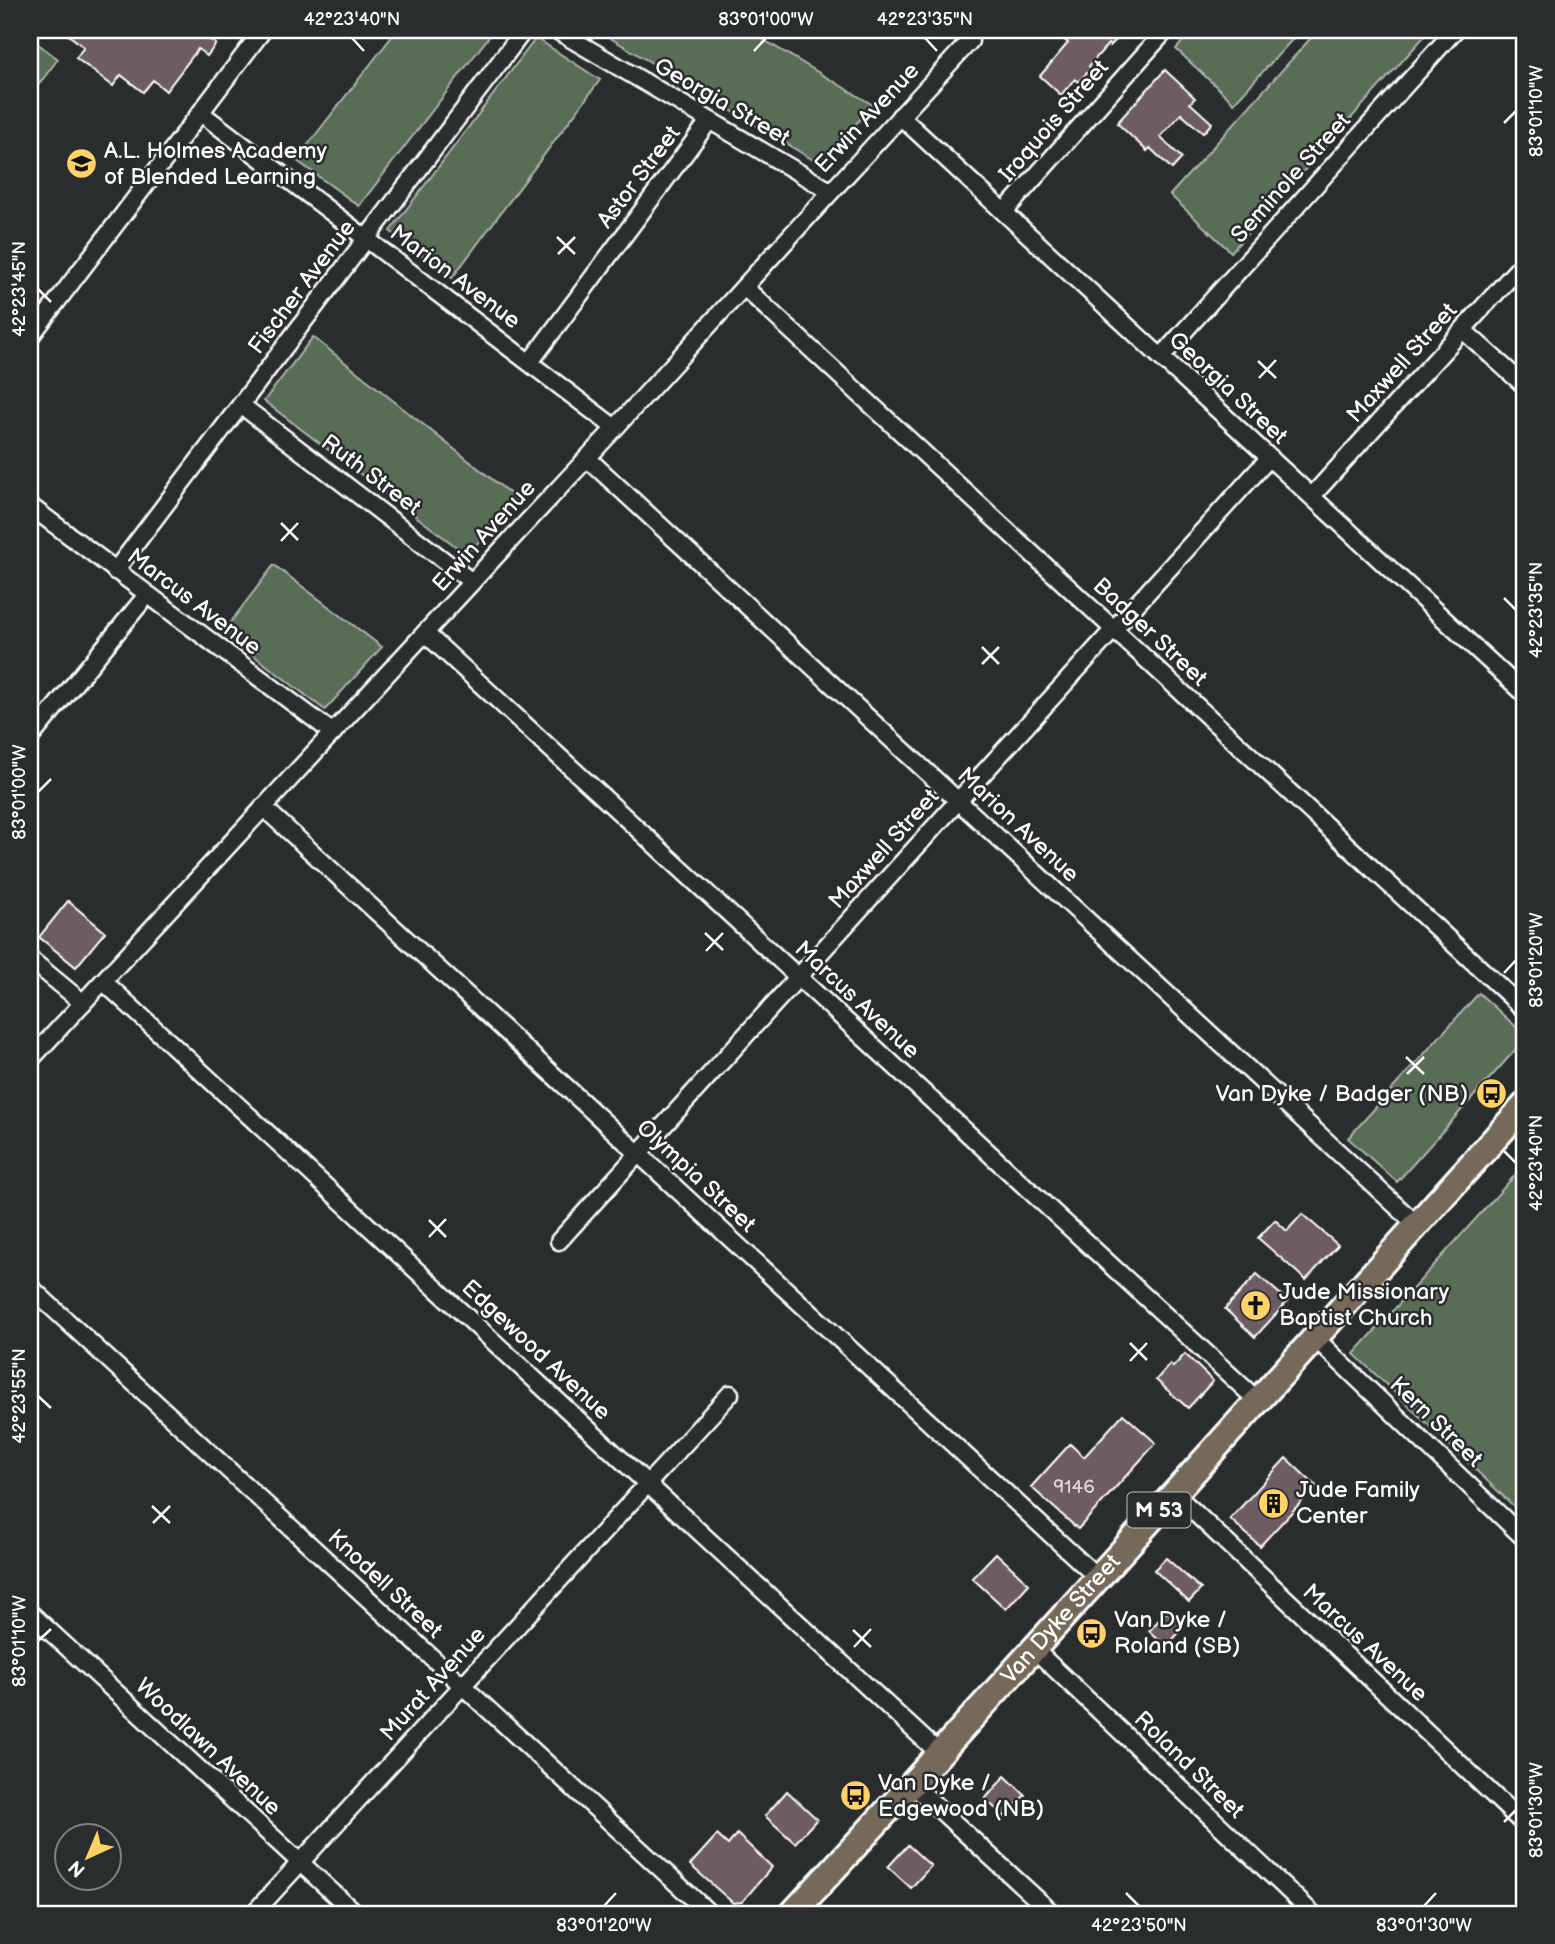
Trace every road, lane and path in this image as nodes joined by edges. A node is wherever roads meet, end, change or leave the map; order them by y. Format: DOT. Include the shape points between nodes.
graph roads {
  1 [pos="263,30"];
  2 [pos="524,30"];
  3 [pos="556,30"];
  4 [pos="1166,30"];
  5 [pos="1455,30"];
  6 [pos="964,35"];
  7 [pos="201,113"];
  8 [pos="900,116"];
  9 [pos="709,121"];
  10 [pos="830,191"];
  11 [pos="1004,212"];
  12 [pos="367,238"];
  13 [pos="1525,261"];
  14 [pos="744,287"];
  15 [pos="1463,330"];
  16 [pos="30,337"];
  17 [pos="1161,357"];
  18 [pos="530,362"];
  19 [pos="1525,386"];
  20 [pos="241,405"];
  21 [pos="615,428"];
  22 [pos="1270,457"];
  23 [pos="587,458"];
  24 [pos="1312,496"];
  25 [pos="30,506"];
  26 [pos="115,571"];
  27 [pos="472,582"];
  28 [pos="147,595"];
  29 [pos="1114,629"];
  30 [pos="425,633"];
  31 [pos="1525,694"];
  32 [pos="333,733"];
  33 [pos="30,738"];
  34 [pos="959,801"];
  35 [pos="263,807"];
  36 [pos="30,959"];
  37 [pos="799,977"];
  38 [pos="103,981"];
  39 [pos="83,1003"];
  40 [pos="1525,1010"];
  41 [pos="30,1060"];
  42 [pos="1525,1105"];
  43 [pos="639,1153"];
  44 [pos="1417,1225"];
  45 [pos="559,1241"];
  46 [pos="30,1287"];
  47 [pos="1315,1338"];
  48 [pos="730,1394"];
  49 [pos="1258,1401"];
  50 [pos="647,1483"];
  51 [pos="1174,1493"];
  52 [pos="1525,1539"];
  53 [pos="1098,1578"];
  54 [pos="30,1613"];
  55 [pos="1034,1648"];
  56 [pos="462,1686"];
  57 [pos="939,1753"];
  58 [pos="912,1784"];
  59 [pos="1525,1825"];
  60 [pos="300,1863"];
  61 [pos="253,1914"];
  62 [pos="356,1914"];
  63 [pos="710,1914"];
  64 [pos="792,1914"];
  65 [pos="1053,1914"];
  66 [pos="1313,1914"];
  1 -- 7 [label="street"];
  2 -- 12 [label="street, Fischer Avenue"];
  3 -- 9 [label="street, Georgia Street"];
  4 -- 11 [label="street, Iroquois Street"];
  5 -- 17 [label="street, Seminole Street"];
  6 -- 8 [label="street, Erwin Avenue"];
  7 -- 12 [label="street, Marion Avenue"];
  7 -- 16 [label="street"];
  8 -- 10 [label="street, Erwin Avenue"];
  8 -- 11 [label="street, Georgia Street"];
  9 -- 10 [label="street, Georgia Street"];
  9 -- 18 [label="street, Astor Street"];
  10 -- 14 [label="street, Erwin Avenue"];
  11 -- 17 [label="street, Georgia Street"];
  12 -- 18 [label="street, Marion Avenue"];
  12 -- 20 [label="street, Fischer Avenue"];
  13 -- 15 [label="street, Maxwell Street"];
  14 -- 21 [label="street, Erwin Avenue"];
  14 -- 29 [label="street, Badger Street"];
  15 -- 19 [label="street"];
  15 -- 24 [label="street, Maxwell Street"];
  17 -- 22 [label="street, Georgia Street"];
  18 -- 21 [label="street, Marion Avenue"];
  20 -- 26 [label="street, Fischer Avenue"];
  20 -- 27 [label="street, Ruth Street"];
  21 -- 23 [label="street, Erwin Avenue"];
  22 -- 24 [label="street, Georgia Street"];
  22 -- 29 [label="street, Maxwell Street"];
  23 -- 27 [label="street, Erwin Avenue"];
  23 -- 34 [label="street, Marion Avenue"];
  24 -- 31 [label="street, Georgia Street"];
  25 -- 26 [label="street, Marcus Avenue"];
  26 -- 28 [label="street, Marcus Avenue"];
  27 -- 30 [label="street, Erwin Avenue"];
  28 -- 32 [label="street, Marcus Avenue"];
  28 -- 33 [label="street"];
  29 -- 34 [label="street, Maxwell Street"];
  29 -- 40 [label="street, Badger Street"];
  30 -- 32 [label="street, Erwin Avenue"];
  30 -- 37 [label="street, Marcus Avenue"];
  32 -- 35 [label="street, Erwin Avenue"];
  34 -- 37 [label="street, Maxwell Street"];
  34 -- 44 [label="street, Marion Avenue"];
  35 -- 38 [label="street, Erwin Avenue"];
  35 -- 43 [label="street, Olympia Street"];
  36 -- 39 [label="street"];
  37 -- 43 [label="street, Maxwell Street"];
  37 -- 49 [label="street, Marcus Avenue"];
  38 -- 39 [label="street, Erwin Avenue"];
  38 -- 50 [label="street, Edgewood Avenue"];
  39 -- 41 [label="street, Erwin Avenue"];
  42 -- 44 [label="main road, Van Dyke Street / M 53"];
  43 -- 45 [label="street, Maxwell Street"];
  43 -- 53 [label="street, Olympia Street"];
  44 -- 47 [label="main road, Van Dyke Street / M 53"];
  46 -- 56 [label="street, Knodell Street"];
  47 -- 49 [label="main road, Van Dyke Street / M 53"];
  47 -- 52 [label="street, Kern Street"];
  48 -- 50 [label="street, Murat Avenue"];
  49 -- 51 [label="main road, Van Dyke Street / M 53"];
  50 -- 56 [label="street, Murat Avenue"];
  50 -- 57 [label="street, Edgewood Avenue"];
  51 -- 53 [label="main road, Van Dyke Street / M 53"];
  51 -- 59 [label="street, Marcus Avenue"];
  53 -- 55 [label="main road, Van Dyke Street / M 53"];
  54 -- 60 [label="street, Woodlawn Avenue"];
  55 -- 57 [label="main road, Van Dyke Street / M 53"];
  55 -- 66 [label="street, Roland Street"];
  56 -- 60 [label="street, Murat Avenue"];
  56 -- 63 [label="street, Knodell Street"];
  57 -- 58 [label="main road, Van Dyke Street / M 53"];
  58 -- 64 [label="main road, Van Dyke Street / M 53"];
  58 -- 65 [label="street"];
  60 -- 61 [label="street, Murat Avenue"];
  60 -- 62 [label="street, Woodlawn Avenue"];
}
